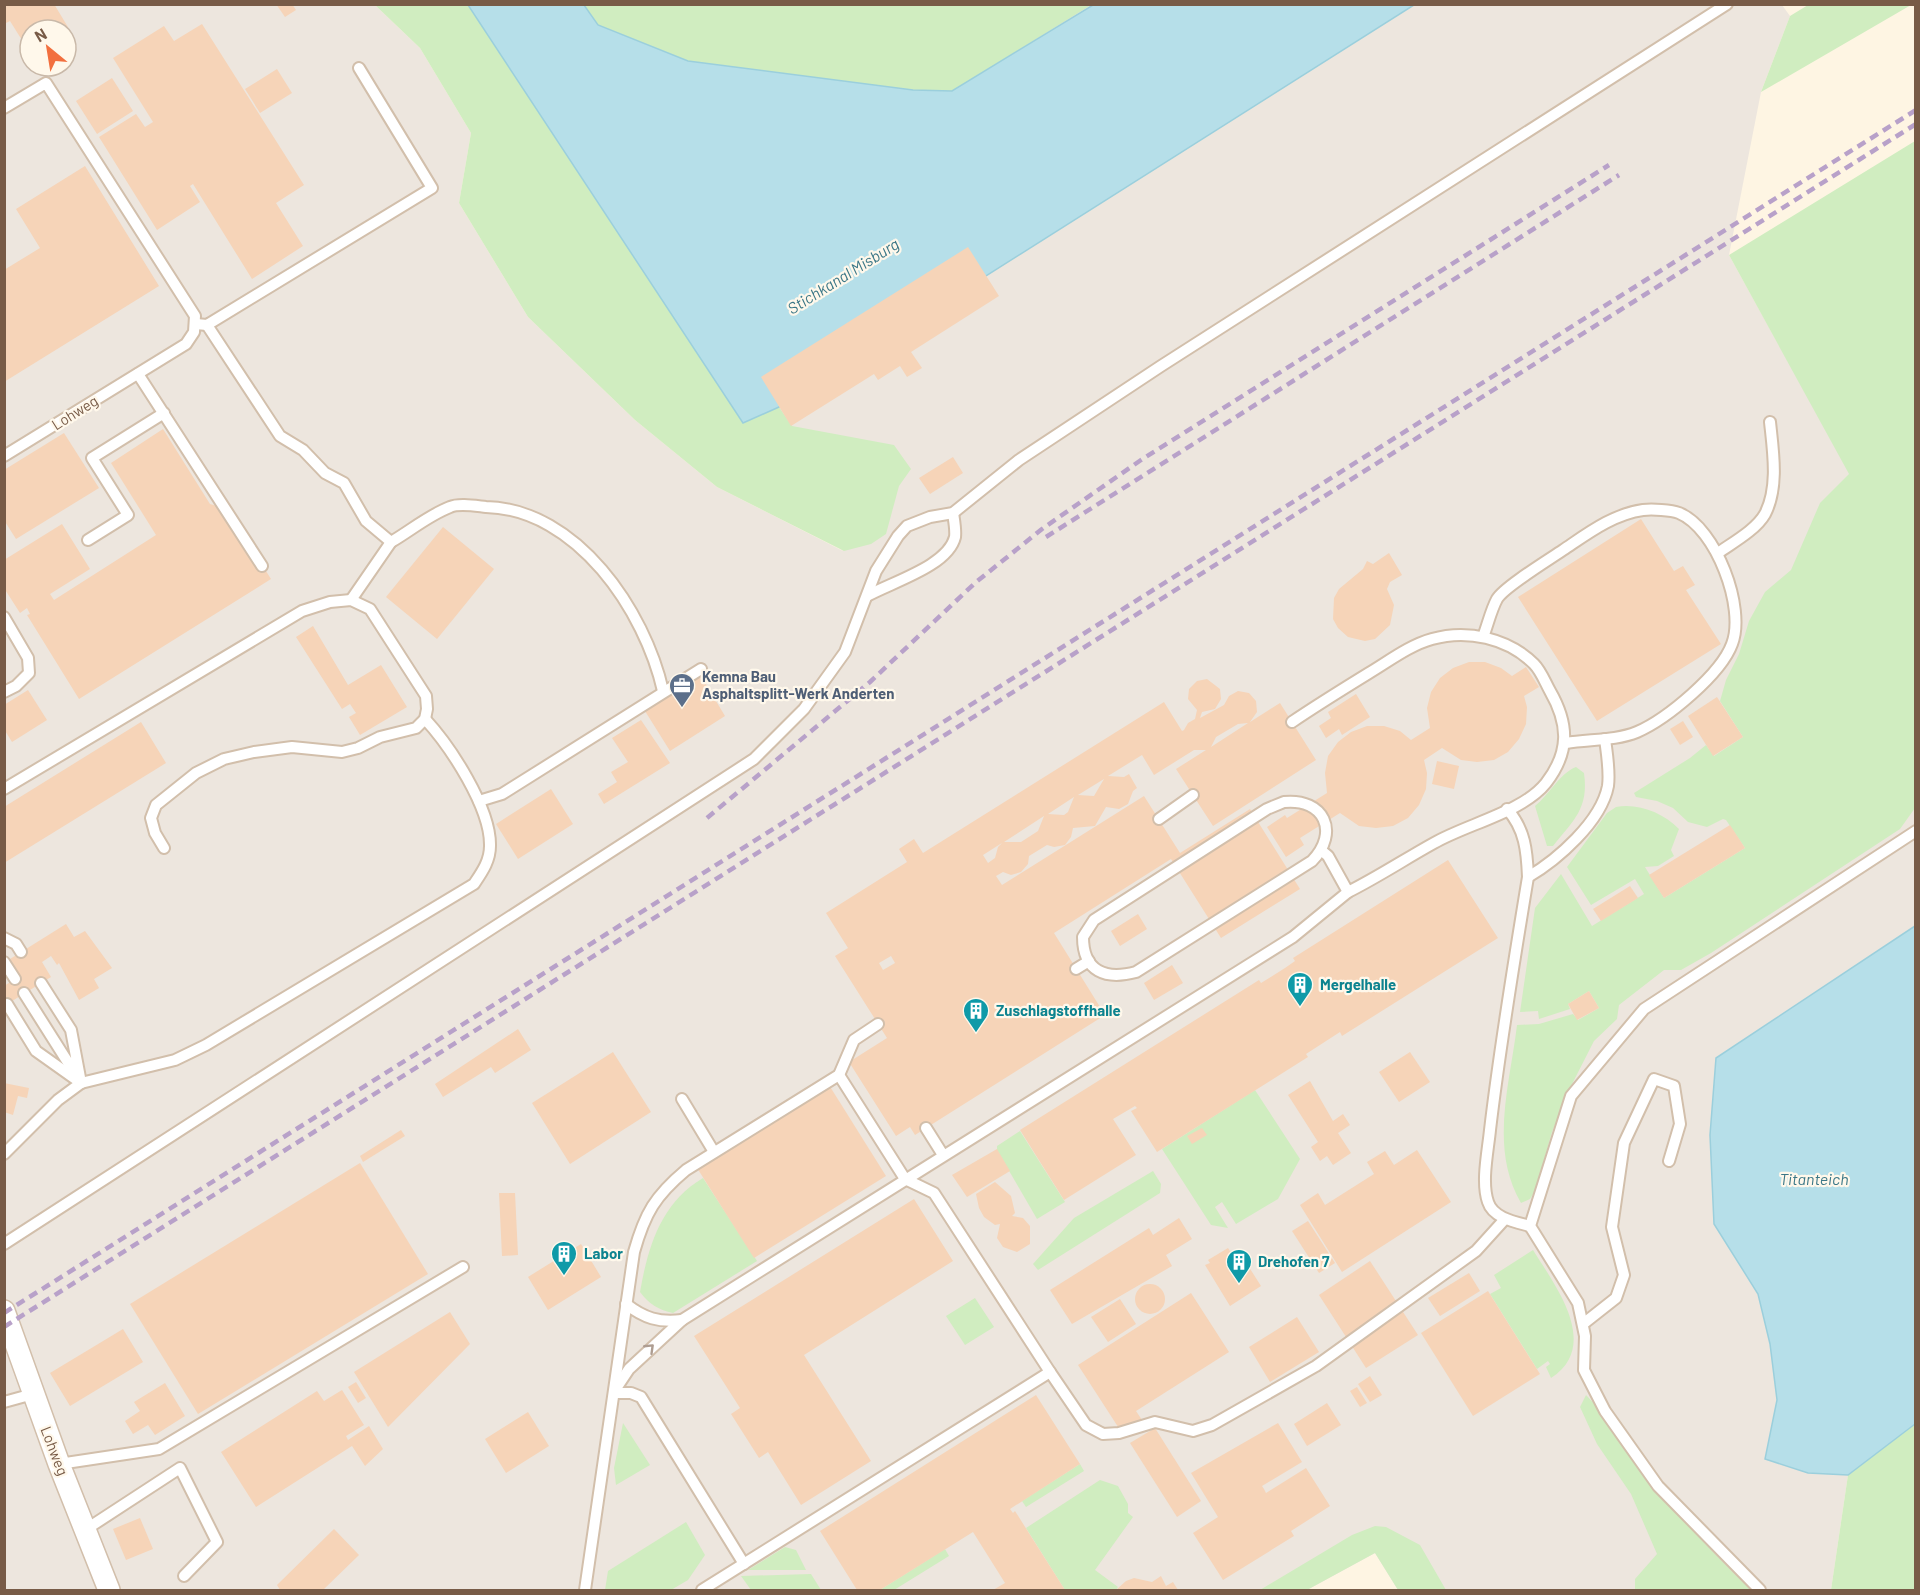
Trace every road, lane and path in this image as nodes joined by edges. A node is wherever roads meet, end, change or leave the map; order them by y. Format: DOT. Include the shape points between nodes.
graph roads {
  1 [pos="1727,4"];
  2 [pos="359,68"];
  3 [pos="4,108"];
  4 [pos="202,325"];
  5 [pos="142,372"];
  6 [pos="164,413"];
  7 [pos="1770,422"];
  8 [pos="4,456"];
  9 [pos="953,513"];
  10 [pos="88,540"];
  11 [pos="391,542"];
  12 [pos="1718,554"];
  13 [pos="262,566"];
  14 [pos="867,596"];
  15 [pos="351,600"];
  16 [pos="4,617"];
  17 [pos="1483,637"];
  18 [pos="701,669"];
  19 [pos="4,692"];
  20 [pos="663,692"];
  21 [pos="424,720"];
  22 [pos="1292,722"];
  23 [pos="1605,739"];
  24 [pos="1566,743"];
  25 [pos="4,789"];
  26 [pos="1193,795"];
  27 [pos="479,801"];
  28 [pos="1507,809"];
  29 [pos="1159,819"];
  30 [pos="1916,831"];
  31 [pos="164,848"];
  32 [pos="1322,851"];
  33 [pos="1528,877"];
  34 [pos="1348,892"];
  35 [pos="4,938"];
  36 [pos="21,952"];
  37 [pos="1089,961"];
  38 [pos="4,962"];
  39 [pos="1076,969"];
  40 [pos="15,979"];
  41 [pos="41,983"];
  42 [pos="24,993"];
  43 [pos="7,1004"];
  44 [pos="878,1024"];
  45 [pos="840,1075"];
  46 [pos="81,1083"];
  47 [pos="682,1099"];
  48 [pos="926,1128"];
  49 [pos="714,1152"];
  50 [pos="4,1154"];
  51 [pos="943,1155"];
  52 [pos="1669,1161"];
  53 [pos="905,1179"];
  54 [pos="1505,1219"];
  55 [pos="1530,1226"];
  56 [pos="4,1245"];
  57 [pos="463,1267"];
  58 [pos="626,1304"];
  59 [pos="4,1311"];
  60 [pos="682,1320"];
  61 [pos="1583,1324"];
  62 [pos="1050,1372"];
  63 [pos="614,1393"];
  64 [pos="33,1394"];
  65 [pos="4,1402"];
  66 [pos="59,1464"];
  67 [pos="85,1530"];
  68 [pos="744,1564"];
  69 [pos="184,1576"];
  70 [pos="109,1590"];
  71 [pos="585,1590"];
  72 [pos="702,1590"];
  73 [pos="1760,1590"];
  1 -- 9 [label="lane" via="1161,366 1019,460"];
  2 -- 4 [label="lane" via="432,188"];
  3 -- 4 [label="lane" via="46,83"];
  4 -- 5 [label="lane, Lohweg" via="186,344"];
  4 -- 11 [label="lane" via="280,436 303,450 325,473 344,483 366,520"];
  5 -- 6 [label="lane"];
  5 -- 8 [label="lane, Lohweg"];
  6 -- 10 [label="lane" via="93,458 128,515"];
  6 -- 13 [label="lane"];
  7 -- 12 [label="lane" via="1773,457 1768,506 1764,516"];
  9 -- 14 [label="lane" via="908,526 876,571"];
  9 -- 14 [label="lane" via="955,537 947,553 936,563"];
  11 -- 15 [label="lane"];
  11 -- 20 [label="lane" via="451,506 500,507 550,525 594,559 624,602 648,641"];
  12 -- 17 [label="lane" via="1704,534 1680,513 1645,510 1623,514 1498,596"];
  12 -- 23 [label="lane" via="1728,578 1736,620 1732,644 1696,690 1656,721 1637,732"];
  14 -- 56 [label="lane" via="845,652 804,709 754,759"];
  15 -- 21 [label="lane" via="370,609 426,696"];
  15 -- 25 [label="lane" via="302,611"];
  16 -- 19 [label="lane" via="28,658 29,674"];
  17 -- 22 [label="lane" via="1457,635 1432,639 1404,651"];
  17 -- 24 [label="lane" via="1502,642 1535,665 1557,702"];
  18 -- 20 [label="lane"];
  20 -- 27 [label="lane" via="501,794"];
  21 -- 27 [label="lane" via="439,734"];
  21 -- 31 [label="lane" via="416,728 342,752 292,747 224,759 196,773 156,805 151,818"];
  23 -- 24 [label="lane"];
  23 -- 33 [label="lane" via="1609,772 1602,802 1566,850"];
  24 -- 28 [label="lane" via="1546,783 1533,796"];
  26 -- 29 [label="lane"];
  27 -- 46 [label="lane" via="490,844 489,858 474,884 206,1045 175,1060"];
  28 -- 33 [label="lane" via="1521,829 1527,848"];
  28 -- 34 [label="lane" via="1435,842"];
  30 -- 55 [label="lane" via="1644,1010 1571,1096"];
  32 -- 34 [label="lane"];
  32 -- 37 [label="lane" via="1298,871 1136,972 1108,976 1098,972"];
  32 -- 37 [label="lane" via="1326,829 1315,807 1293,801 1268,808 1094,920 1083,937"];
  33 -- 54 [label="lane" via="1488,1155 1487,1201"];
  34 -- 51 [label="lane" via="1293,937"];
  35 -- 36 [label="lane"];
  37 -- 39 [label="lane"];
  38 -- 40 [label="lane"];
  41 -- 46 [label="lane" via="71,1030"];
  42 -- 46 [label="lane"];
  43 -- 46 [label="lane" via="36,1051"];
  44 -- 45 [label="lane" via="854,1040"];
  45 -- 49 [label="lane"];
  45 -- 53 [label="lane"];
  46 -- 50 [label="lane" via="58,1100"];
  47 -- 49 [label="lane"];
  48 -- 51 [label="lane"];
  49 -- 58 [label="lane" via="663,1189 644,1217"];
  51 -- 53 [label="lane"];
  52 -- 61 [label="lane" via="1680,1124 1674,1086 1654,1079 1624,1143 1612,1227 1624,1275 1616,1298"];
  53 -- 60 [label="lane"];
  53 -- 62 [label="lane" via="934,1193"];
  54 -- 55 [label="lane"];
  54 -- 62 [label="lane" via="1476,1251 1316,1366 1212,1425 1193,1431 1155,1422 1103,1434 1086,1425"];
  55 -- 61 [label="lane" via="1578,1303"];
  57 -- 66 [label="lane" via="159,1449"];
  58 -- 60 [label="lane" via="652,1320"];
  58 -- 63 [label="lane"];
  59 -- 64 [label="street, Lohweg"];
  63 -- 60 [label="lane, one-way" via="629,1369"];
  61 -- 73 [label="lane" via="1584,1370 1605,1411 1658,1486"];
  62 -- 68 [label="lane"];
  63 -- 68 [label="lane" via="641,1397"];
  63 -- 71 [label="lane"];
  64 -- 65 [label="lane"];
  64 -- 66 [label="street, Lohweg"];
  66 -- 67 [label="street, Lohweg"];
  67 -- 69 [label="lane" via="180,1468 217,1542"];
  67 -- 70 [label="street, Lohweg"];
  68 -- 72 [label="lane"];
}
